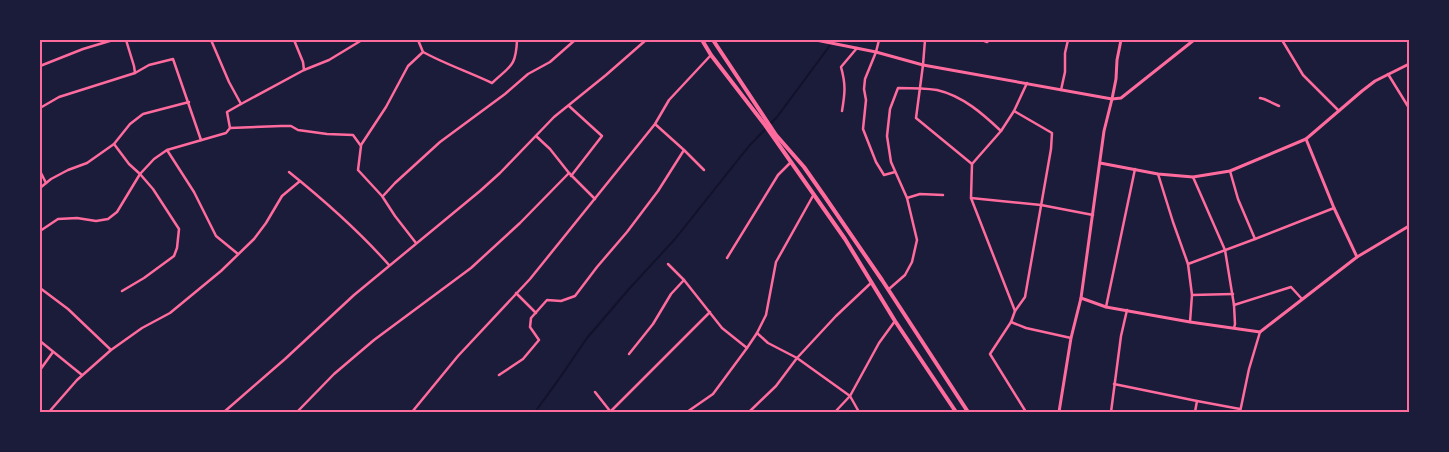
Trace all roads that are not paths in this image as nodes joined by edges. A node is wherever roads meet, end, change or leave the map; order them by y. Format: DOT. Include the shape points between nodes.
graph roads {
  1 [pos="113,40"];
  2 [pos="126,40"];
  3 [pos="211,40"];
  4 [pos="294,40"];
  5 [pos="362,40"];
  6 [pos="418,40"];
  7 [pos="517,40"];
  8 [pos="575,40"];
  9 [pos="646,40"];
  10 [pos="702,40"];
  11 [pos="713,40"];
  12 [pos="816,40"];
  13 [pos="879,40"];
  14 [pos="925,40"];
  15 [pos="982,40"];
  16 [pos="989,40"];
  17 [pos="1068,40"];
  18 [pos="1121,40"];
  19 [pos="1194,40"];
  20 [pos="1282,40"];
  21 [pos="857,48"];
  22 [pos="423,52"];
  23 [pos="876,52"];
  24 [pos="711,55"];
  25 [pos="923,64"];
  26 [pos="1409,64"];
  27 [pos="40,66"];
  28 [pos="304,70"];
  29 [pos="135,73"];
  30 [pos="1388,74"];
  31 [pos="1027,83"];
  32 [pos="919,88"];
  33 [pos="1061,90"];
  34 [pos="1260,98"];
  35 [pos="1112,99"];
  36 [pos="189,102"];
  37 [pos="241,104"];
  38 [pos="568,106"];
  39 [pos="1279,106"];
  40 [pos="40,108"];
  41 [pos="1409,108"];
  42 [pos="842,111"];
  43 [pos="1014,111"];
  44 [pos="1339,111"];
  45 [pos="655,124"];
  46 [pos="230,128"];
  47 [pos="1001,131"];
  48 [pos="536,136"];
  49 [pos="1306,139"];
  50 [pos="201,140"];
  51 [pos="114,144"];
  52 [pos="361,146"];
  53 [pos="167,150"];
  54 [pos="684,150"];
  55 [pos="791,162"];
  56 [pos="1100,163"];
  57 [pos="972,164"];
  58 [pos="1135,169"];
  59 [pos="704,170"];
  60 [pos="40,171"];
  61 [pos="1230,171"];
  62 [pos="289,172"];
  63 [pos="894,172"];
  64 [pos="140,174"];
  65 [pos="1158,174"];
  66 [pos="570,175"];
  67 [pos="1193,177"];
  68 [pos="300,181"];
  69 [pos="46,183"];
  70 [pos="40,188"];
  71 [pos="814,194"];
  72 [pos="943,195"];
  73 [pos="382,196"];
  74 [pos="907,198"];
  75 [pos="971,198"];
  76 [pos="595,199"];
  77 [pos="1041,205"];
  78 [pos="1334,208"];
  79 [pos="1093,215"];
  80 [pos="1409,226"];
  81 [pos="40,231"];
  82 [pos="1255,240"];
  83 [pos="416,243"];
  84 [pos="1225,250"];
  85 [pos="238,254"];
  86 [pos="1357,257"];
  87 [pos="727,258"];
  88 [pos="668,264"];
  89 [pos="1188,264"];
  90 [pos="389,265"];
  91 [pos="684,280"];
  92 [pos="872,282"];
  93 [pos="40,288"];
  94 [pos="888,289"];
  95 [pos="122,291"];
  96 [pos="516,293"];
  97 [pos="1233,294"];
  98 [pos="1192,295"];
  99 [pos="1081,298"];
  100 [pos="1303,300"];
  101 [pos="1234,305"];
  102 [pos="1106,307"];
  103 [pos="1127,310"];
  104 [pos="1015,311"];
  105 [pos="536,312"];
  106 [pos="710,312"];
  107 [pos="895,321"];
  108 [pos="1011,322"];
  109 [pos="1190,322"];
  110 [pos="1233,328"];
  111 [pos="1260,332"];
  112 [pos="757,333"];
  113 [pos="1071,338"];
  114 [pos="40,341"];
  115 [pos="748,348"];
  116 [pos="111,350"];
  117 [pos="53,352"];
  118 [pos="629,354"];
  119 [pos="797,358"];
  120 [pos="40,370"];
  121 [pos="82,375"];
  122 [pos="500,375"];
  123 [pos="1114,384"];
  124 [pos="595,392"];
  125 [pos="850,396"];
  126 [pos="1197,401"];
  127 [pos="1240,410"];
  128 [pos="49,412"];
  129 [pos="224,412"];
  130 [pos="297,412"];
  131 [pos="412,412"];
  132 [pos="610,412"];
  133 [pos="687,412"];
  134 [pos="749,412"];
  135 [pos="835,412"];
  136 [pos="859,412"];
  137 [pos="956,412"];
  138 [pos="968,412"];
  139 [pos="1026,412"];
  140 [pos="1059,412"];
  141 [pos="1110,412"];
  142 [pos="1196,412"];
  1 -- 27 [label="street"];
  2 -- 29 [label="street"];
  3 -- 37 [label="street"];
  4 -- 28 [label="street"];
  5 -- 28 [label="street" via="329,60"];
  6 -- 22 [label="street"];
  7 -- 22 [label="street" via="513,64 492,83"];
  8 -- 73 [label="street" via="440,142"];
  9 -- 38 [label="street"];
  10 -- 24 [label="main road"];
  11 -- 94 [label="main road" via="776,135 804,167"];
  12 -- 21 [label="street"];
  13 -- 23 [label="street"];
  14 -- 25 [label="street"];
  15 -- 16 [label="street"];
  17 -- 33 [label="street"];
  18 -- 35 [label="street"];
  19 -- 35 [label="street" via="1121,98"];
  20 -- 44 [label="street" via="1303,75"];
  21 -- 23 [label="street"];
  21 -- 42 [label="street" via="841,67 845,83"];
  22 -- 52 [label="street" via="408,66"];
  23 -- 25 [label="street"];
  23 -- 63 [label="street" via="865,79 863,129 884,175"];
  24 -- 45 [label="street" via="669,100"];
  24 -- 55 [label="main road"];
  25 -- 31 [label="street"];
  25 -- 32 [label="street"];
  26 -- 30 [label="street"];
  28 -- 37 [label="street"];
  29 -- 36 [label="street" via="149,65 173,59"];
  29 -- 40 [label="street" via="59,97"];
  30 -- 41 [label="street"];
  30 -- 44 [label="street"];
  31 -- 33 [label="street"];
  31 -- 43 [label="street"];
  32 -- 47 [label="street" via="955,96 980,111"];
  32 -- 57 [label="street" via="916,118"];
  32 -- 63 [label="street" via="898,88 890,109 887,136"];
  33 -- 35 [label="street"];
  34 -- 39 [label="street"];
  35 -- 56 [label="street"];
  36 -- 50 [label="street"];
  36 -- 51 [label="street" via="143,114"];
  37 -- 46 [label="street" via="227,112"];
  38 -- 48 [label="street"];
  38 -- 66 [label="street" via="602,136"];
  43 -- 47 [label="street"];
  43 -- 77 [label="street" via="1052,133"];
  44 -- 49 [label="street"];
  45 -- 54 [label="street"];
  45 -- 76 [label="street"];
  46 -- 50 [label="street" via="226,133"];
  46 -- 52 [label="street" via="291,126 298,130 353,135"];
  47 -- 57 [label="street"];
  48 -- 66 [label="street"];
  48 -- 83 [label="street" via="480,192"];
  49 -- 61 [label="street"];
  49 -- 78 [label="street"];
  50 -- 53 [label="street"];
  51 -- 64 [label="street"];
  51 -- 69 [label="street" via="88,163"];
  52 -- 73 [label="street" via="358,170"];
  53 -- 64 [label="street"];
  53 -- 85 [label="street" via="194,192 216,236"];
  54 -- 59 [label="street"];
  54 -- 105 [label="street" via="658,191 575,296 561,301 547,300"];
  55 -- 71 [label="main road"];
  55 -- 87 [label="street" via="778,175"];
  56 -- 58 [label="street"];
  56 -- 79 [label="street"];
  57 -- 75 [label="street"];
  58 -- 65 [label="street"];
  58 -- 102 [label="street"];
  60 -- 69 [label="street"];
  61 -- 67 [label="street"];
  61 -- 82 [label="street"];
  62 -- 68 [label="street"];
  63 -- 74 [label="street"];
  64 -- 81 [label="street" via="117,212 108,219 58,220"];
  64 -- 95 [label="street" via="179,229 179,240 174,256"];
  65 -- 67 [label="street"];
  65 -- 89 [label="street"];
  66 -- 76 [label="street"];
  66 -- 130 [label="street" via="471,268 374,340"];
  67 -- 84 [label="street"];
  68 -- 85 [label="street" via="282,196 254,239"];
  68 -- 90 [label="street" via="328,203"];
  69 -- 70 [label="street"];
  71 -- 92 [label="main road"];
  71 -- 112 [label="street" via="776,262 766,315"];
  72 -- 74 [label="street" via="920,194"];
  73 -- 83 [label="street"];
  74 -- 94 [label="street" via="917,240 905,275"];
  75 -- 77 [label="street"];
  75 -- 104 [label="street"];
  76 -- 96 [label="street"];
  77 -- 79 [label="street"];
  77 -- 104 [label="street" via="1026,297"];
  78 -- 82 [label="street"];
  78 -- 86 [label="street"];
  79 -- 99 [label="street"];
  80 -- 86 [label="street"];
  82 -- 84 [label="street"];
  83 -- 90 [label="street"];
  84 -- 89 [label="street"];
  84 -- 97 [label="street"];
  85 -- 116 [label="street" via="170,313"];
  86 -- 100 [label="street"];
  88 -- 91 [label="street"];
  89 -- 98 [label="street"];
  90 -- 129 [label="street"];
  91 -- 106 [label="street"];
  91 -- 118 [label="street"];
  92 -- 107 [label="main road"];
  92 -- 119 [label="street"];
  93 -- 116 [label="street" via="68,309"];
  94 -- 138 [label="main road"];
  96 -- 105 [label="street"];
  96 -- 131 [label="street"];
  97 -- 98 [label="street"];
  97 -- 101 [label="street"];
  98 -- 109 [label="street"];
  99 -- 102 [label="street"];
  99 -- 113 [label="street"];
  100 -- 101 [label="street" via="1291,287"];
  100 -- 111 [label="street"];
  101 -- 110 [label="street"];
  102 -- 103 [label="street"];
  103 -- 109 [label="street"];
  103 -- 123 [label="street"];
  104 -- 108 [label="street"];
  105 -- 122 [label="street" via="530,327 539,340 523,360"];
  106 -- 115 [label="street" via="722,328"];
  106 -- 132 [label="street"];
  107 -- 125 [label="street"];
  107 -- 137 [label="main road"];
  108 -- 113 [label="street"];
  108 -- 139 [label="street" via="990,354"];
  109 -- 110 [label="street"];
  110 -- 111 [label="street"];
  111 -- 127 [label="street"];
  112 -- 115 [label="street"];
  112 -- 119 [label="street" via="768,343"];
  113 -- 140 [label="street"];
  114 -- 117 [label="street"];
  115 -- 133 [label="street" via="713,394"];
  116 -- 121 [label="street"];
  117 -- 120 [label="street"];
  117 -- 121 [label="street"];
  119 -- 125 [label="street"];
  119 -- 134 [label="street" via="776,386"];
  121 -- 128 [label="street"];
  123 -- 126 [label="street"];
  123 -- 141 [label="street"];
  124 -- 132 [label="street"];
  125 -- 135 [label="street"];
  125 -- 136 [label="street"];
  126 -- 127 [label="street"];
  126 -- 142 [label="street"];
}
